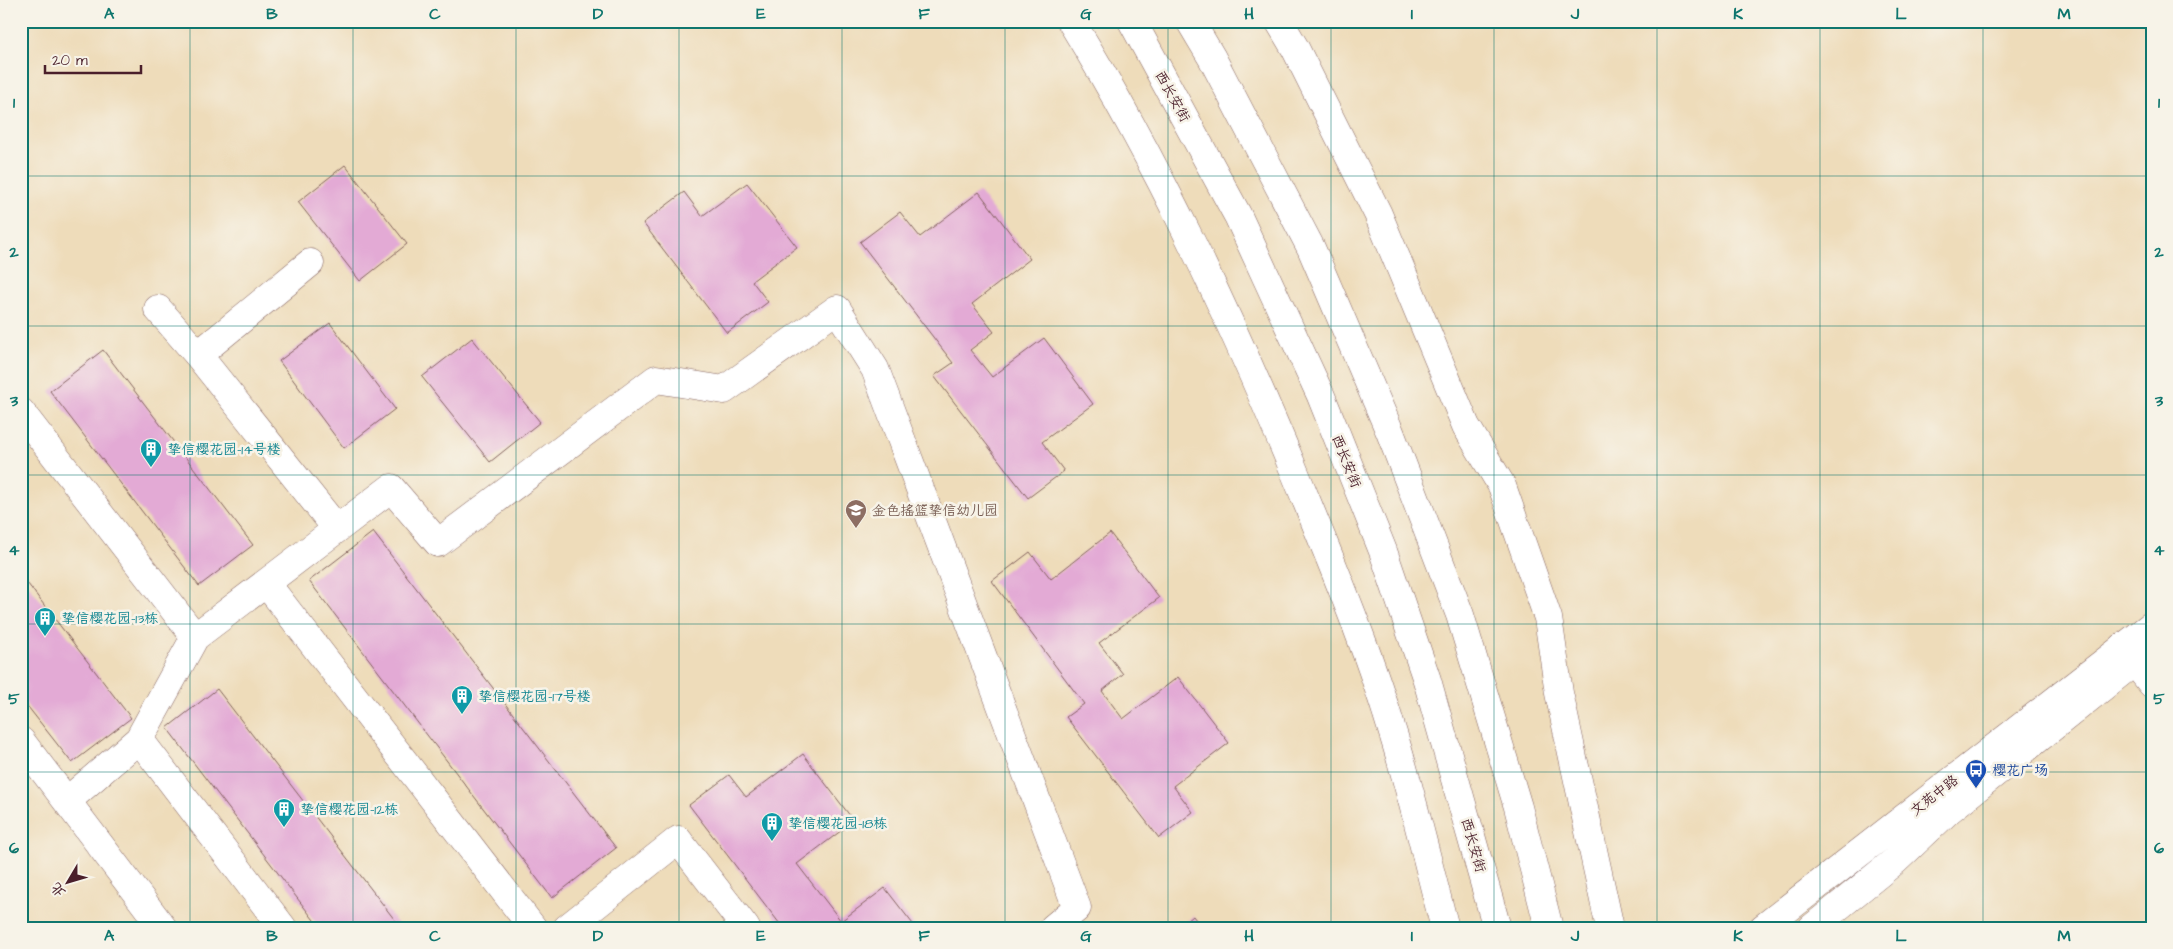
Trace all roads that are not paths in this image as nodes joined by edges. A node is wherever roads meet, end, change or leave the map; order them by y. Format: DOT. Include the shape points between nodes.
graph roads {
  1 [pos="1071,21"];
  2 [pos="1132,21"];
  3 [pos="1190,21"];
  4 [pos="1279,21"];
  5 [pos="310,263"];
  6 [pos="158,309"];
  7 [pos="198,355"];
  8 [pos="21,412"];
  9 [pos="337,529"];
  10 [pos="266,583"];
  11 [pos="2152,625"];
  12 [pos="195,637"];
  13 [pos="2136,653"];
  14 [pos="2152,684"];
  15 [pos="139,739"];
  16 [pos="21,741"];
  17 [pos="67,801"];
  18 [pos="163,928"];
  19 [pos="283,928"];
  20 [pos="533,928"];
  21 [pos="567,928"];
  22 [pos="746,928"];
  23 [pos="1053,928"];
  24 [pos="1445,928"];
  25 [pos="1497,928"];
  26 [pos="1549,928"];
  27 [pos="1610,928"];
  28 [pos="1763,928"];
  29 [pos="1812,928"];
  1 -- 24 [label="street" via="1107,79 1180,216 1248,362 1339,580 1391,727"];
  2 -- 25 [label="street, 西长安街" via="1238,216 1321,396 1372,524 1427,680"];
  3 -- 26 [label="street" via="1311,248 1390,432 1460,615 1518,807"];
  4 -- 27 [label="street" via="1378,214 1466,426 1502,486 1548,618 1559,693"];
  5 -- 7 [label="street"];
  6 -- 7 [label="street"];
  7 -- 9 [label="street"];
  8 -- 12 [label="street"];
  9 -- 10 [label="street"];
  9 -- 23 [label="street" via="391,488 438,542 656,379 724,390 837,309 875,369 1076,908"];
  10 -- 12 [label="street"];
  10 -- 20 [label="street"];
  11 -- 13 [label="street, 文苑中路"];
  12 -- 15 [label="street"];
  13 -- 14 [label="street"];
  13 -- 28 [label="street, 文苑中路"];
  13 -- 29 [label="street, 文苑中路" via="1949,810 1896,860"];
  15 -- 17 [label="street"];
  15 -- 19 [label="street"];
  16 -- 17 [label="street"];
  17 -- 18 [label="street"];
  21 -- 22 [label="street" via="678,840"];
}
